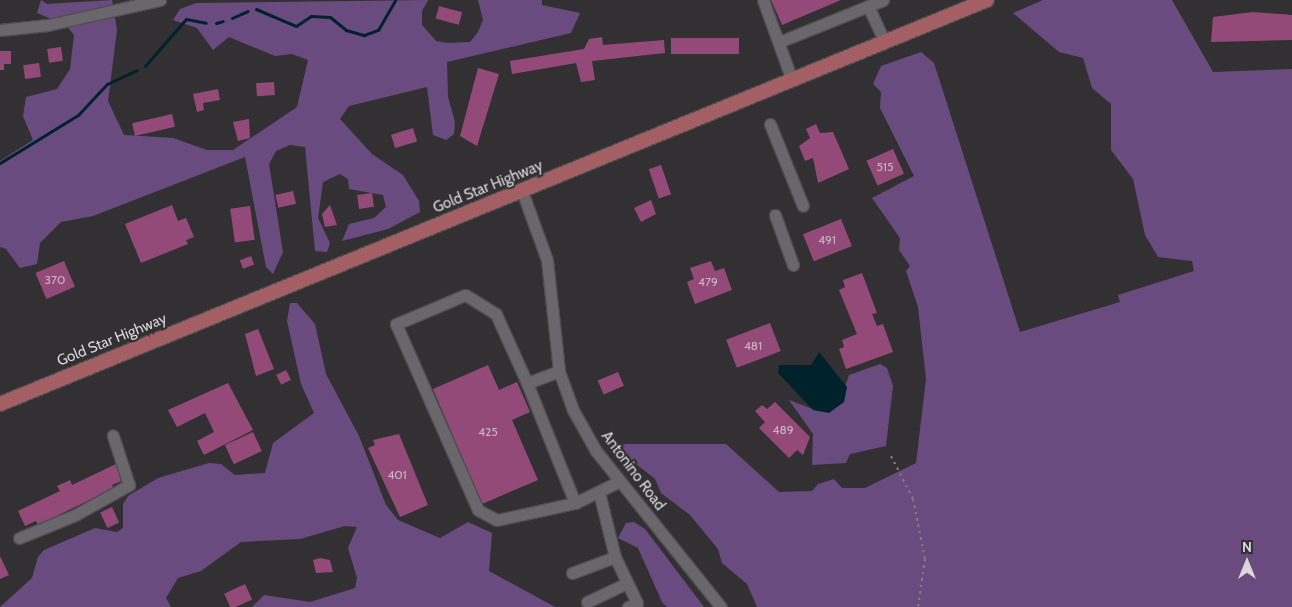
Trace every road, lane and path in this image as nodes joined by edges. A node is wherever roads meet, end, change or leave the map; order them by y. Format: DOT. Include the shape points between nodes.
graph roads {
  1 [pos="160,0"];
  2 [pos="763,0"];
  3 [pos="881,0"];
  4 [pos="986,0"];
  5 [pos="868,6"];
  6 [pos="0,30"];
  7 [pos="778,42"];
  8 [pos="885,42"];
  9 [pos="792,80"];
  10 [pos="770,124"];
  11 [pos="522,191"];
  12 [pos="803,206"];
  13 [pos="775,215"];
  14 [pos="792,265"];
  15 [pos="560,371"];
  16 [pos="526,383"];
  17 [pos="0,404"];
  18 [pos="113,436"];
  19 [pos="891,456"];
  20 [pos="620,481"];
  21 [pos="599,492"];
  22 [pos="575,503"];
  23 [pos="19,538"];
  24 [pos="615,557"];
  25 [pos="572,573"];
  26 [pos="627,583"];
  27 [pos="587,602"];
  28 [pos="628,607"];
  29 [pos="721,607"];
  30 [pos="918,607"];
  1 -- 6 [label="street" via="48,25"];
  2 -- 7 [label="street"];
  3 -- 5 [label="street"];
  4 -- 8 [label="main road, Gold Star Highway"];
  5 -- 7 [label="street"];
  5 -- 8 [label="street"];
  7 -- 9 [label="street"];
  8 -- 9 [label="main road, Gold Star Highway"];
  9 -- 11 [label="main road, Gold Star Highway"];
  10 -- 12 [label="street"];
  11 -- 15 [label="street, Antonino Road" via="547,260"];
  11 -- 17 [label="main road, Gold Star Highway"];
  13 -- 14 [label="street"];
  15 -- 16 [label="street"];
  15 -- 20 [label="street, Antonino Road" via="585,432"];
  16 -- 22 [label="street"];
  16 -- 22 [label="street" via="496,314 465,295 396,324 478,510 498,520"];
  18 -- 23 [label="street" via="129,485 75,515"];
  19 -- 30 [label="path" via="913,499 925,559"];
  20 -- 21 [label="street"];
  20 -- 29 [label="street, Antonino Road"];
  21 -- 22 [label="street"];
  21 -- 24 [label="street"];
  24 -- 25 [label="street"];
  24 -- 26 [label="street"];
  26 -- 27 [label="street"];
  26 -- 28 [label="street" via="637,603"];
}
